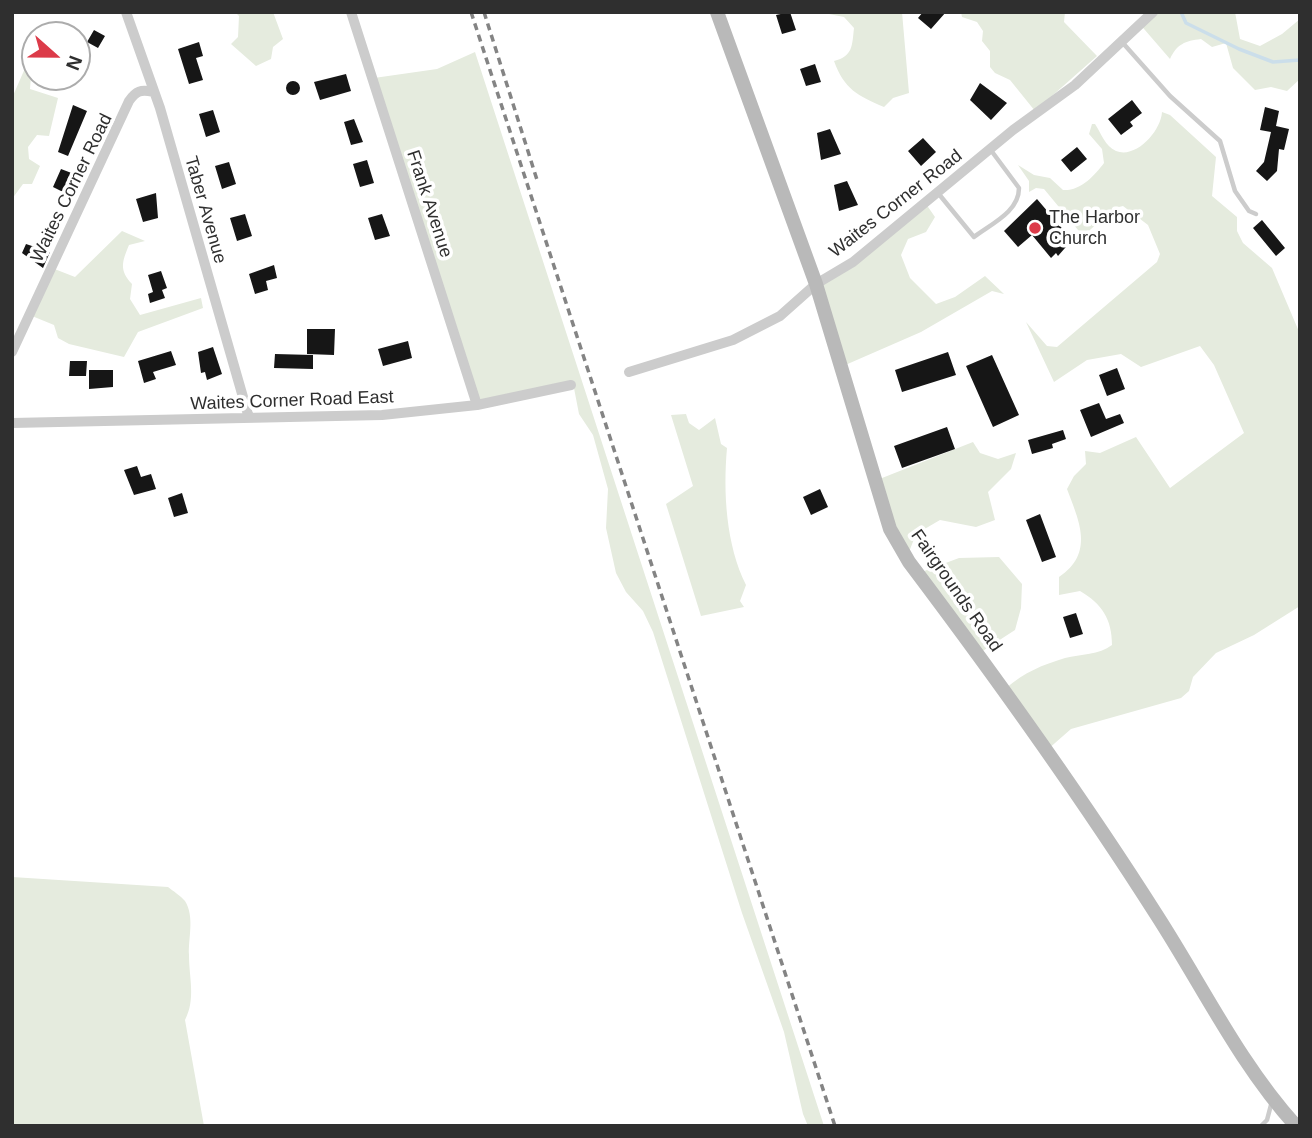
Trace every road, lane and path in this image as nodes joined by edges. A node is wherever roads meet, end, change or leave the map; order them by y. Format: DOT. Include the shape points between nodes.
graph roads {
  1 [pos="126,12"];
  2 [pos="351,12"];
  3 [pos="718,12"];
  4 [pos="1153,12"];
  5 [pos="1122,41"];
  6 [pos="152,92"];
  7 [pos="990,149"];
  8 [pos="938,192"];
  9 [pos="1256,214"];
  10 [pos="816,284"];
  11 [pos="12,352"];
  12 [pos="629,372"];
  13 [pos="571,386"];
  14 [pos="477,405"];
  15 [pos="249,418"];
  16 [pos="12,423"];
  17 [pos="1273,1097"];
  18 [pos="1261,1126"];
  19 [pos="1296,1126"];
  1 -- 6 [label="street, Taber Avenue"];
  2 -- 14 [label="street, Frank Avenue"];
  3 -- 10 [label="street, Fairgrounds Road"];
  4 -- 5 [label="street, Waites Corner Road"];
  5 -- 7 [label="street, Waites Corner Road" via="1075,85"];
  5 -- 9 [label="lane" via="1170,96 1220,141 1235,191"];
  6 -- 11 [label="street, Waites Corner Road" via="134,93 129,101"];
  6 -- 15 [label="street, Taber Avenue"];
  7 -- 8 [label="street, Waites Corner Road"];
  7 -- 8 [label="lane" via="1019,188 1017,202 1009,211 974,237"];
  8 -- 10 [label="street, Waites Corner Road" via="853,261"];
  10 -- 12 [label="street, Waites Corner Road" via="758,330"];
  10 -- 17 [label="street, Fairgrounds Road" via="882,506 909,562 1078,797"];
  13 -- 14 [label="street, Waites Corner Road East"];
  14 -- 15 [label="street, Waites Corner Road East" via="382,415"];
  15 -- 16 [label="street, Waites Corner Road East"];
  17 -- 18 [label="lane"];
  17 -- 19 [label="street, Fairgrounds Road"];
}
